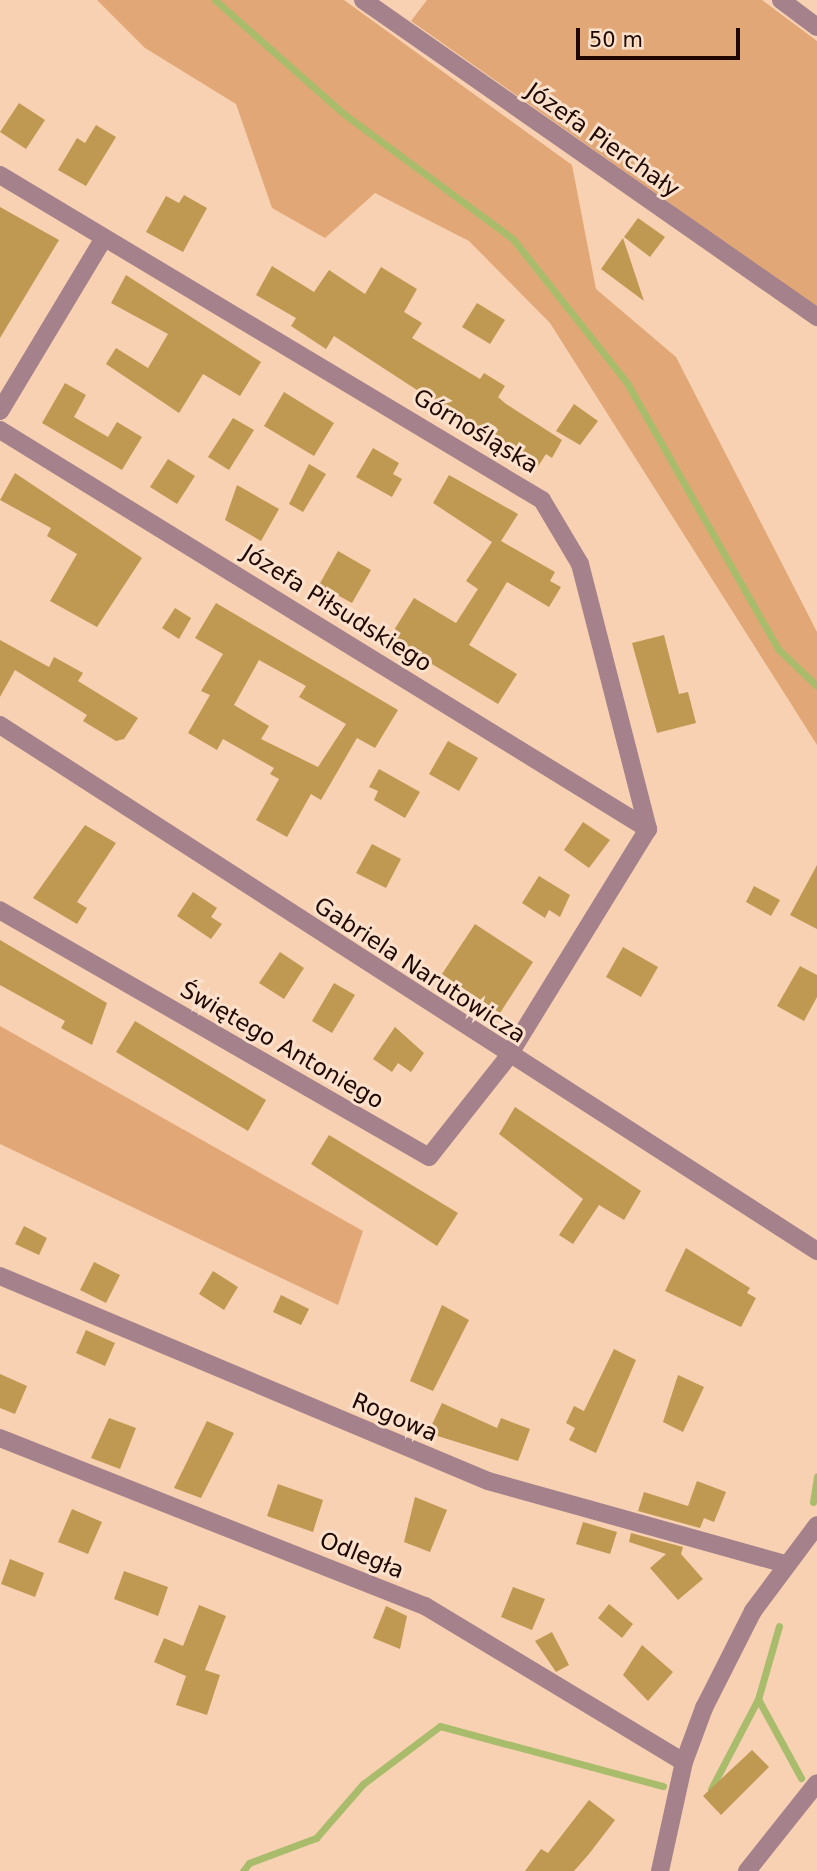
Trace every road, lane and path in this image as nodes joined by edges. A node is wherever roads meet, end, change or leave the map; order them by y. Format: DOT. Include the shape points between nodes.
graph roads {
  1 [pos="363,0"];
  2 [pos="781,0"];
  3 [pos="817,27"];
  4 [pos="0,175"];
  5 [pos="104,238"];
  6 [pos="817,317"];
  7 [pos="0,411"];
  8 [pos="0,430"];
  9 [pos="0,725"];
  10 [pos="648,829"];
  11 [pos="0,910"];
  12 [pos="509,1057"];
  13 [pos="817,1251"];
  14 [pos="0,1276"];
  15 [pos="0,1438"];
  16 [pos="817,1525"];
  17 [pos="785,1564"];
  18 [pos="684,1762"];
  19 [pos="817,1783"];
  20 [pos="663,1870"];
  21 [pos="747,1871"];
  1 -- 6 [label="street, Józefa Pierchały"];
  2 -- 3 [label="street"];
  4 -- 5 [label="street, Górnośląska"];
  5 -- 7 [label="street"];
  5 -- 10 [label="street, Górnośląska" via="542,499 580,564"];
  8 -- 10 [label="street, Józefa Piłsudskiego"];
  9 -- 12 [label="street, Gabriela Narutowicza"];
  10 -- 12 [label="street"];
  11 -- 12 [label="street, Świętego Antoniego" via="429,1157"];
  12 -- 13 [label="street, Gabriela Narutowicza"];
  14 -- 17 [label="street, Rogowa" via="488,1481"];
  15 -- 18 [label="street, Odległa" via="425,1606"];
  16 -- 17 [label="street"];
  17 -- 18 [label="street" via="739,1636"];
  18 -- 20 [label="street"];
  19 -- 21 [label="street"];
}
